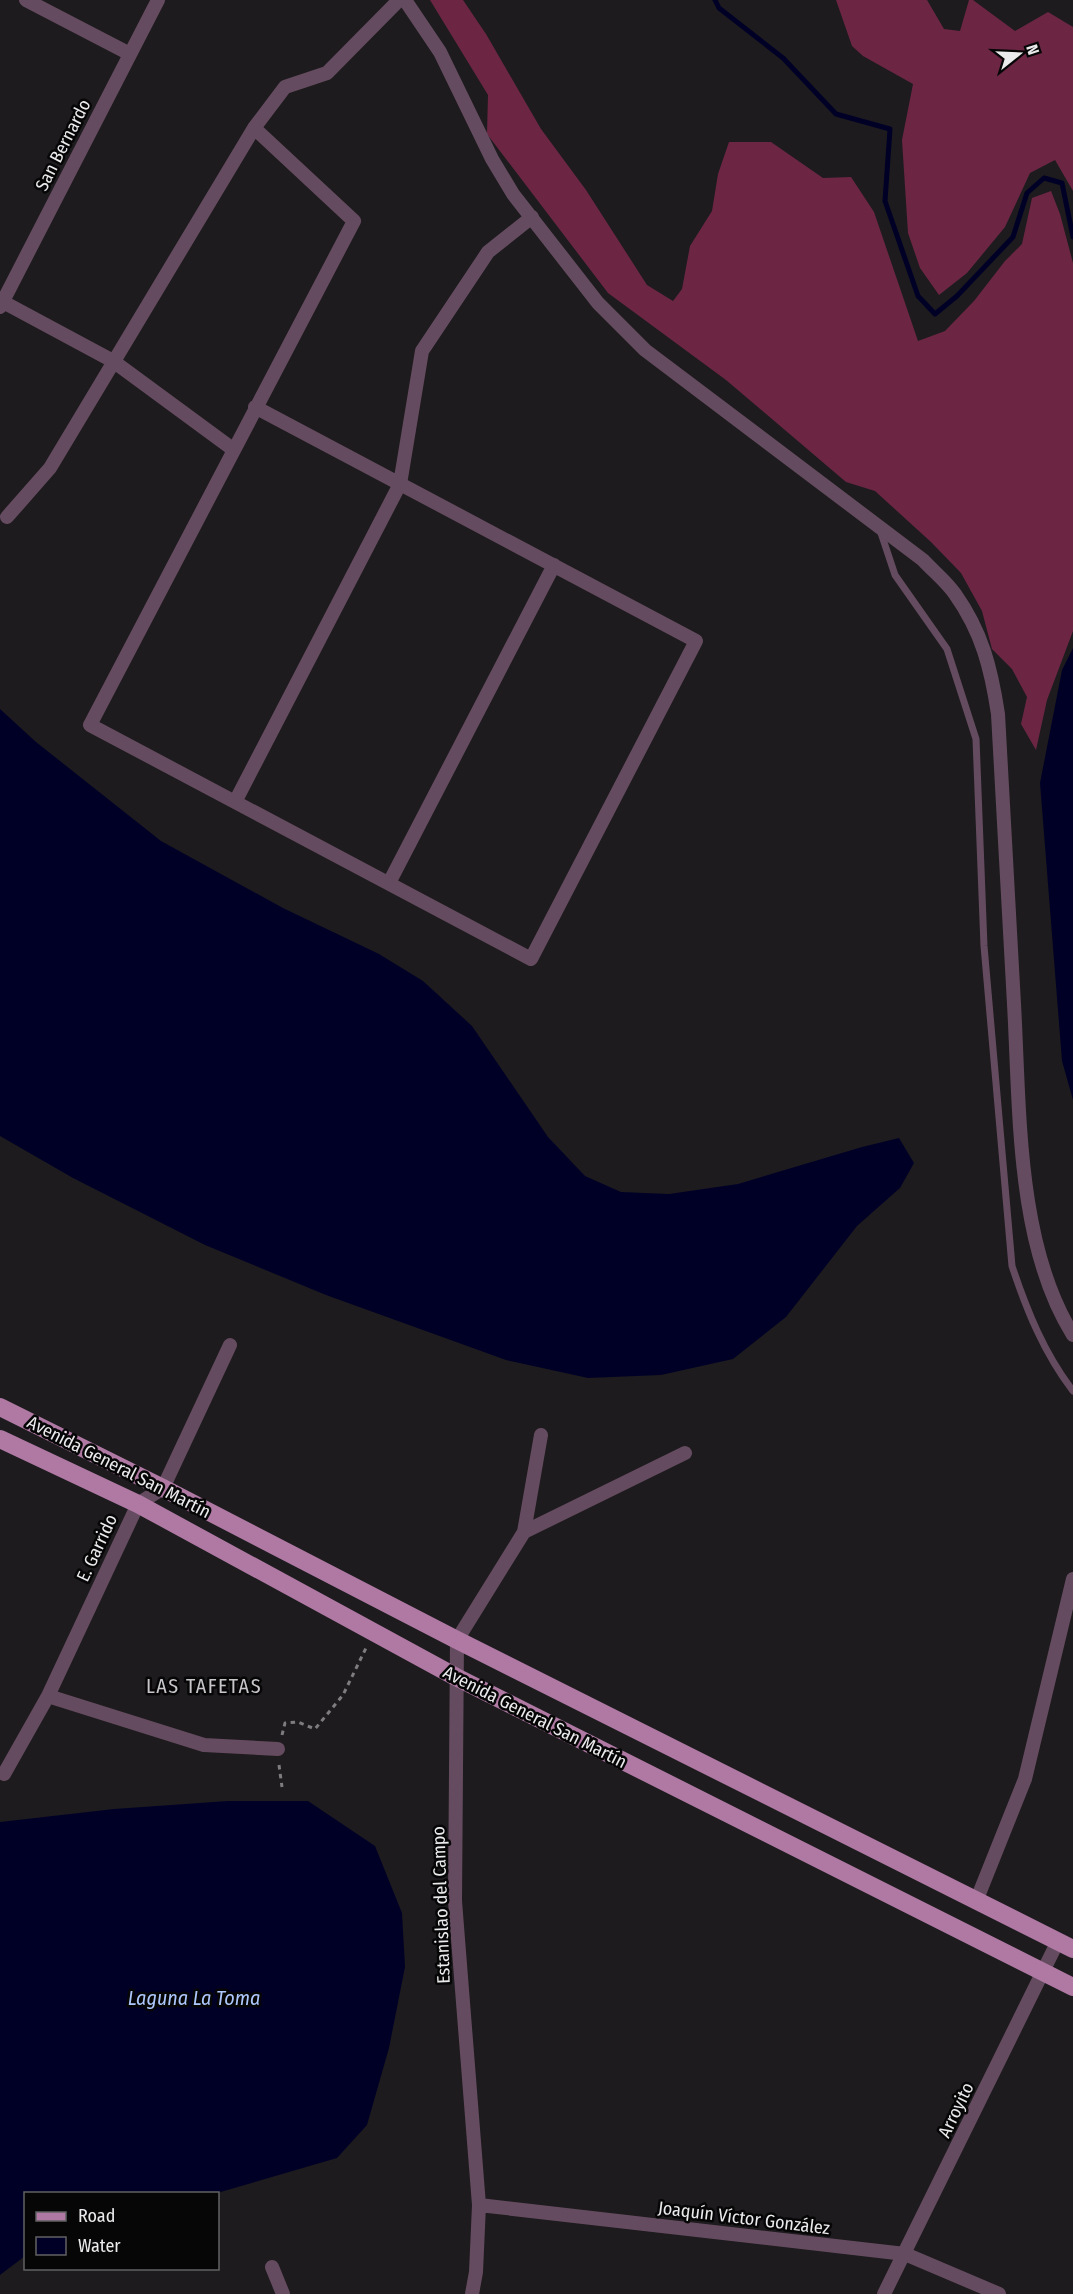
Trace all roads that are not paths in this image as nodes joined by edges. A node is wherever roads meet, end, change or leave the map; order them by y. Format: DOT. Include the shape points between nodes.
graph roads {
  1 [pos="26,0"];
  2 [pos="158,0"];
  3 [pos="399,0"];
  4 [pos="405,0"];
  5 [pos="130,54"];
  6 [pos="254,128"];
  7 [pos="532,217"];
  8 [pos="2,304"];
  9 [pos="113,361"];
  10 [pos="255,407"];
  11 [pos="234,450"];
  12 [pos="400,484"];
  13 [pos="7,517"];
  14 [pos="879,527"];
  15 [pos="555,565"];
  16 [pos="235,802"];
  17 [pos="389,884"];
  18 [pos="1073,1335"];
  19 [pos="230,1345"];
  20 [pos="1073,1391"];
  21 [pos="0,1407"];
  22 [pos="541,1435"];
  23 [pos="0,1439"];
  24 [pos="685,1453"];
  25 [pos="163,1488"];
  26 [pos="138,1504"];
  27 [pos="524,1532"];
  28 [pos="1073,1579"];
  29 [pos="457,1640"];
  30 [pos="456,1677"];
  31 [pos="48,1696"];
  32 [pos="278,1749"];
  33 [pos="4,1774"];
  34 [pos="977,1899"];
  35 [pos="1065,1945"];
  36 [pos="1044,1973"];
  37 [pos="1073,1988"];
  38 [pos="478,2205"];
  39 [pos="905,2254"];
  40 [pos="272,2267"];
  41 [pos="283,2294"];
  42 [pos="472,2294"];
  43 [pos="884,2294"];
  44 [pos="999,2294"];
  1 -- 5 [label="street"];
  2 -- 5 [label="street, San Bernardo"];
  3 -- 6 [label="street" via="327,73 285,87"];
  4 -- 7 [label="street" via="440,52 492,159"];
  5 -- 8 [label="street, San Bernardo"];
  6 -- 9 [label="street"];
  6 -- 10 [label="street" via="354,222"];
  7 -- 12 [label="street" via="489,252 422,351"];
  7 -- 14 [label="street" via="598,303 645,350"];
  8 -- 9 [label="street"];
  9 -- 11 [label="street"];
  9 -- 13 [label="street" via="50,468"];
  10 -- 11 [label="street"];
  10 -- 12 [label="street"];
  11 -- 16 [label="street" via="90,725"];
  12 -- 15 [label="street"];
  12 -- 16 [label="street"];
  14 -- 18 [label="street" via="923,560 954,592 976,630 991,669 998,714 1022,1141 1031,1220 1045,1274"];
  14 -- 20 [label="lane" via="895,575 947,649 976,739 984,946 1012,1266 1029,1315 1056,1369"];
  15 -- 17 [label="street"];
  15 -- 17 [label="street" via="696,641 531,959"];
  16 -- 17 [label="street"];
  19 -- 25 [label="street"];
  21 -- 25 [label="main road, Avenida General San Martín"];
  22 -- 27 [label="street"];
  23 -- 26 [label="main road, Avenida General San Martín"];
  24 -- 27 [label="street"];
  25 -- 26 [label="street, E. Garrido"];
  25 -- 29 [label="main road, Avenida General San Martín"];
  26 -- 30 [label="main road, Avenida General San Martín"];
  26 -- 31 [label="street, E. Garrido"];
  27 -- 29 [label="street"];
  28 -- 34 [label="street" via="1025,1779"];
  29 -- 30 [label="street, Estanislao del Campo"];
  29 -- 34 [label="main road, Avenida General San Martín"];
  30 -- 36 [label="main road, Avenida General San Martín"];
  30 -- 38 [label="street, Estanislao del Campo" via="455,1901"];
  31 -- 32 [label="street" via="204,1745"];
  31 -- 33 [label="street, E. Garrido"];
  34 -- 35 [label="main road, Avenida General San Martín"];
  35 -- 36 [label="street, Arroyito"];
  36 -- 37 [label="main road, Avenida General San Martín"];
  36 -- 39 [label="street, Arroyito"];
  38 -- 39 [label="street, Joaquín Víctor González"];
  38 -- 42 [label="street, Estanislao del Campo"];
  39 -- 43 [label="street, Arroyito"];
  39 -- 44 [label="street, Joaquín Víctor González"];
  40 -- 41 [label="street"];
}
